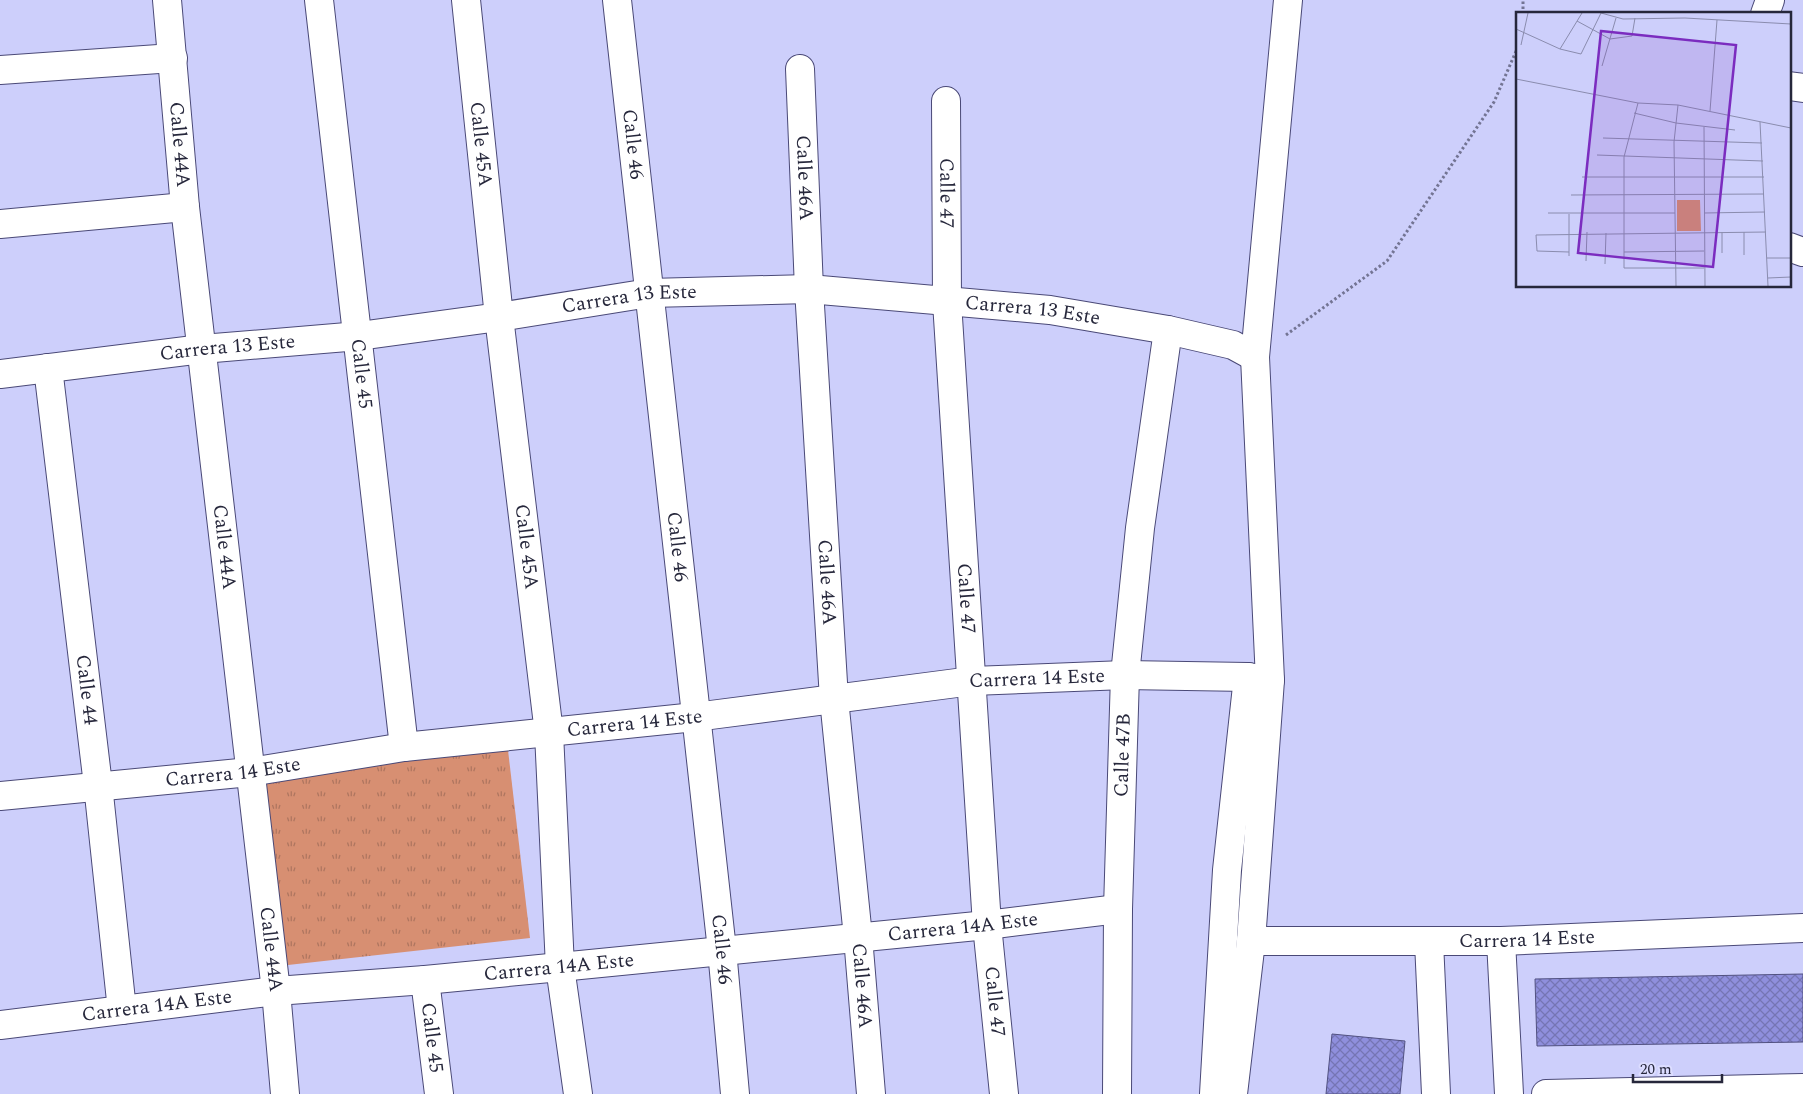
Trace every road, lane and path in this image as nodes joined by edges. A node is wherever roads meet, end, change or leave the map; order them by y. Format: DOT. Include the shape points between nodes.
graph roads {
  1 [pos="167,0"];
  2 [pos="319,0"];
  3 [pos="466,0"];
  4 [pos="617,0"];
  5 [pos="1288,0"];
  6 [pos="1770,0"];
  7 [pos="1766,12"];
  8 [pos="1516,51"];
  9 [pos="173,58"];
  10 [pos="800,69"];
  11 [pos="0,70"];
  12 [pos="1790,86"];
  13 [pos="1803,88"];
  14 [pos="946,100"];
  15 [pos="185,207"];
  16 [pos="0,224"];
  17 [pos="1790,247"];
  18 [pos="1803,252"];
  19 [pos="809,289"];
  20 [pos="649,293"];
  21 [pos="946,302"];
  22 [pos="499,317"];
  23 [pos="1168,330"];
  24 [pos="359,336"];
  25 [pos="202,349"];
  26 [pos="1255,357"];
  27 [pos="48,368"];
  28 [pos="0,374"];
  29 [pos="1125,676"];
  30 [pos="1259,678"];
  31 [pos="972,681"];
  32 [pos="834,699"];
  33 [pos="695,717"];
  34 [pos="549,733"];
  35 [pos="404,747"];
  36 [pos="250,772"];
  37 [pos="98,785"];
  38 [pos="0,796"];
  39 [pos="1118,909"];
  40 [pos="987,925"];
  41 [pos="1803,928"];
  42 [pos="858,937"];
  43 [pos="1251,942"];
  44 [pos="1429,942"];
  45 [pos="1501,942"];
  46 [pos="722,950"];
  47 [pos="560,967"];
  48 [pos="425,980"];
  49 [pos="276,991"];
  50 [pos="122,1010"];
  51 [pos="0,1025"];
  52 [pos="1803,1088"];
  53 [pos="285,1094"];
  54 [pos="439,1094"];
  55 [pos="578,1094"];
  56 [pos="735,1094"];
  57 [pos="871,1094"];
  58 [pos="1004,1094"];
  59 [pos="1117,1094"];
  60 [pos="1214,1094"];
  61 [pos="1234,1094"];
  62 [pos="1436,1094"];
  63 [pos="1509,1094"];
  64 [pos="1546,1094"];
  1 -- 9 [label="street, Calle 44A"];
  2 -- 24 [label="street, Calle 45"];
  3 -- 22 [label="street, Calle 45A"];
  4 -- 20 [label="street, Calle 46"];
  5 -- 26 [label="street"];
  6 -- 7 [label="street"];
  8 -- 26 [label="path" via="1494,102 1387,261"];
  9 -- 11 [label="street"];
  9 -- 15 [label="street, Calle 44A"];
  10 -- 19 [label="street, Calle 46A"];
  12 -- 13 [label="street"];
  14 -- 21 [label="street, Calle 47"];
  15 -- 16 [label="street"];
  15 -- 25 [label="street, Calle 44A"];
  17 -- 18 [label="street"];
  19 -- 20 [label="street, Carrera 13 Este"];
  19 -- 21 [label="street, Carrera 13 Este"];
  19 -- 32 [label="street, Calle 46A"];
  20 -- 22 [label="street, Carrera 13 Este"];
  20 -- 33 [label="street, Calle 46"];
  21 -- 23 [label="street, Carrera 13 Este" via="1050,310"];
  21 -- 31 [label="street, Calle 47"];
  22 -- 24 [label="street, Carrera 13 Este"];
  22 -- 34 [label="street, Calle 45A"];
  23 -- 26 [label="street, Carrera 13 Este" via="1233,345"];
  23 -- 29 [label="street, Calle 47B" via="1140,528"];
  24 -- 25 [label="street, Carrera 13 Este"];
  24 -- 35 [label="street, Calle 45"];
  25 -- 27 [label="street, Carrera 13 Este"];
  25 -- 36 [label="street, Calle 44A"];
  26 -- 30 [label="street"];
  27 -- 28 [label="street, Carrera 13 Este"];
  27 -- 37 [label="street, Calle 44"];
  29 -- 30 [label="street, Carrera 14 Este"];
  29 -- 31 [label="street, Carrera 14 Este"];
  29 -- 39 [label="street, Calle 47B"];
  30 -- 43 [label="street"];
  30 -- 60 [label="street" via="1228,870"];
  31 -- 32 [label="street, Carrera 14 Este"];
  31 -- 40 [label="street, Calle 47"];
  32 -- 33 [label="street, Carrera 14 Este"];
  32 -- 42 [label="street, Calle 46A"];
  33 -- 34 [label="street, Carrera 14 Este"];
  33 -- 46 [label="street, Calle 46"];
  34 -- 35 [label="street, Carrera 14 Este"];
  34 -- 47 [label="street, Calle 45A"];
  35 -- 36 [label="street, Carrera 14 Este"];
  36 -- 37 [label="street, Carrera 14 Este"];
  36 -- 49 [label="street, Calle 44A"];
  37 -- 38 [label="street, Carrera 14 Este"];
  37 -- 50 [label="street, Calle 44"];
  39 -- 40 [label="street, Carrera 14A Este"];
  39 -- 59 [label="street, Calle 47B"];
  40 -- 42 [label="street, Carrera 14A Este"];
  40 -- 58 [label="street, Calle 47"];
  41 -- 45 [label="street, Carrera 14 Este"];
  42 -- 46 [label="street, Carrera 14A Este"];
  42 -- 57 [label="street, Calle 46A"];
  43 -- 44 [label="street, Carrera 14 Este"];
  43 -- 61 [label="street"];
  44 -- 45 [label="street, Carrera 14 Este"];
  44 -- 62 [label="street"];
  45 -- 63 [label="street"];
  46 -- 47 [label="street, Carrera 14A Este"];
  46 -- 56 [label="street, Calle 46"];
  47 -- 48 [label="street, Carrera 14A Este"];
  47 -- 55 [label="street, Calle 45A"];
  48 -- 49 [label="street, Carrera 14A Este"];
  48 -- 54 [label="street, Calle 45"];
  49 -- 50 [label="street, Carrera 14A Este"];
  49 -- 53 [label="street, Calle 44A"];
  50 -- 51 [label="street, Carrera 14A Este"];
  52 -- 64 [label="street"];
}
